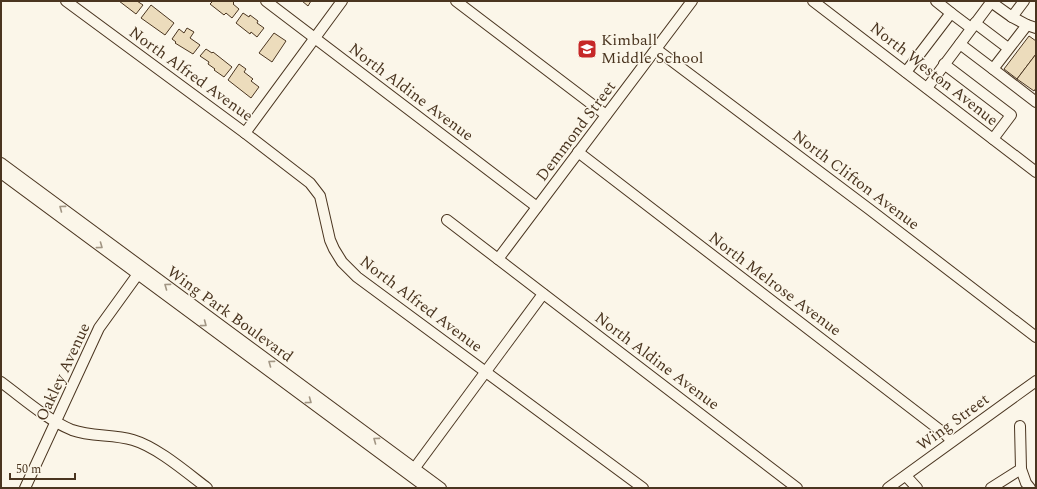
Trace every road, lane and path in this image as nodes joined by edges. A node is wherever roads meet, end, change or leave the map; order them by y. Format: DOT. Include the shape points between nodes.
graph roads {
  1 [pos="66,1"];
  2 [pos="266,1"];
  3 [pos="342,1"];
  4 [pos="456,1"];
  5 [pos="692,1"];
  6 [pos="813,1"];
  7 [pos="936,1"];
  8 [pos="1024,1"];
  9 [pos="991,2"];
  10 [pos="951,13"];
  11 [pos="1012,17"];
  12 [pos="973,26"];
  13 [pos="1031,26"];
  14 [pos="315,37"];
  15 [pos="960,44"];
  16 [pos="1008,48"];
  17 [pos="656,49"];
  18 [pos="944,64"];
  19 [pos="993,69"];
  20 [pos="906,72"];
  21 [pos="927,88"];
  22 [pos="1036,102"];
  23 [pos="606,115"];
  24 [pos="245,133"];
  25 [pos="993,139"];
  26 [pos="578,152"];
  27 [pos="1,163"];
  28 [pos="1035,170"];
  29 [pos="1,174"];
  30 [pos="537,207"];
  31 [pos="447,220"];
  32 [pos="498,259"];
  33 [pos="138,274"];
  34 [pos="543,294"];
  35 [pos="1036,337"];
  36 [pos="486,372"];
  37 [pos="1036,381"];
  38 [pos="1,382"];
  39 [pos="56,422"];
  40 [pos="1020,426"];
  41 [pos="952,441"];
  42 [pos="1021,469"];
  43 [pos="412,471"];
  44 [pos="906,476"];
  45 [pos="25,488"];
  46 [pos="207,488"];
  47 [pos="427,488"];
  48 [pos="441,488"];
  49 [pos="642,488"];
  50 [pos="797,488"];
  51 [pos="888,488"];
  52 [pos="916,488"];
  53 [pos="991,488"];
  54 [pos="1030,488"];
  1 -- 24 [label="street, North Alfred Avenue"];
  2 -- 14 [label="street, North Aldine Avenue"];
  3 -- 14 [label="street"];
  4 -- 23 [label="street"];
  5 -- 17 [label="street, Demmond Street"];
  6 -- 20 [label="street, North Weston Avenue"];
  7 -- 10 [label="street"];
  8 -- 11 [label="street"];
  9 -- 11 [label="street"];
  9 -- 12 [label="street"];
  10 -- 12 [label="street"];
  10 -- 20 [label="street"];
  11 -- 13 [label="street"];
  12 -- 15 [label="street"];
  12 -- 16 [label="street"];
  13 -- 16 [label="street"];
  14 -- 24 [label="street"];
  14 -- 30 [label="street, North Aldine Avenue"];
  15 -- 18 [label="street"];
  15 -- 19 [label="street"];
  16 -- 19 [label="street"];
  17 -- 23 [label="street, Demmond Street"];
  17 -- 35 [label="street, North Clifton Avenue"];
  18 -- 21 [label="street"];
  18 -- 25 [label="street" via="1011,114"];
  19 -- 22 [label="street"];
  20 -- 21 [label="street, North Weston Avenue"];
  21 -- 25 [label="street, North Weston Avenue"];
  23 -- 26 [label="street, Demmond Street"];
  24 -- 36 [label="street, North Alfred Avenue" via="317,190 323,204 330,240 349,270"];
  25 -- 28 [label="street, North Weston Avenue"];
  26 -- 30 [label="street, Demmond Street"];
  26 -- 41 [label="street, North Melrose Avenue"];
  43 -- 27 [label="street, Wing Park Boulevard, one-way"];
  29 -- 33 [label="street, Wing Park Boulevard, one-way"];
  30 -- 32 [label="street, Demmond Street"];
  31 -- 32 [label="street, North Aldine Avenue"];
  32 -- 34 [label="street, North Aldine Avenue"];
  33 -- 39 [label="street, Oakley Avenue" via="100,328"];
  33 -- 43 [label="street, Wing Park Boulevard, one-way" via="255,362"];
  34 -- 36 [label="street"];
  34 -- 50 [label="street, North Aldine Avenue"];
  36 -- 43 [label="street"];
  36 -- 49 [label="street, North Alfred Avenue"];
  37 -- 41 [label="street, Wing Street"];
  38 -- 39 [label="street"];
  39 -- 45 [label="street, Oakley Avenue"];
  39 -- 46 [label="street" via="78,432 133,440 146,445"];
  40 -- 42 [label="street"];
  41 -- 44 [label="street, Wing Street"];
  42 -- 53 [label="street"];
  42 -- 54 [label="street"];
  43 -- 47 [label="street, Wing Park Boulevard"];
  43 -- 48 [label="street, Wing Park Boulevard"];
  44 -- 51 [label="street, Wing Street"];
  44 -- 52 [label="street"];
}
